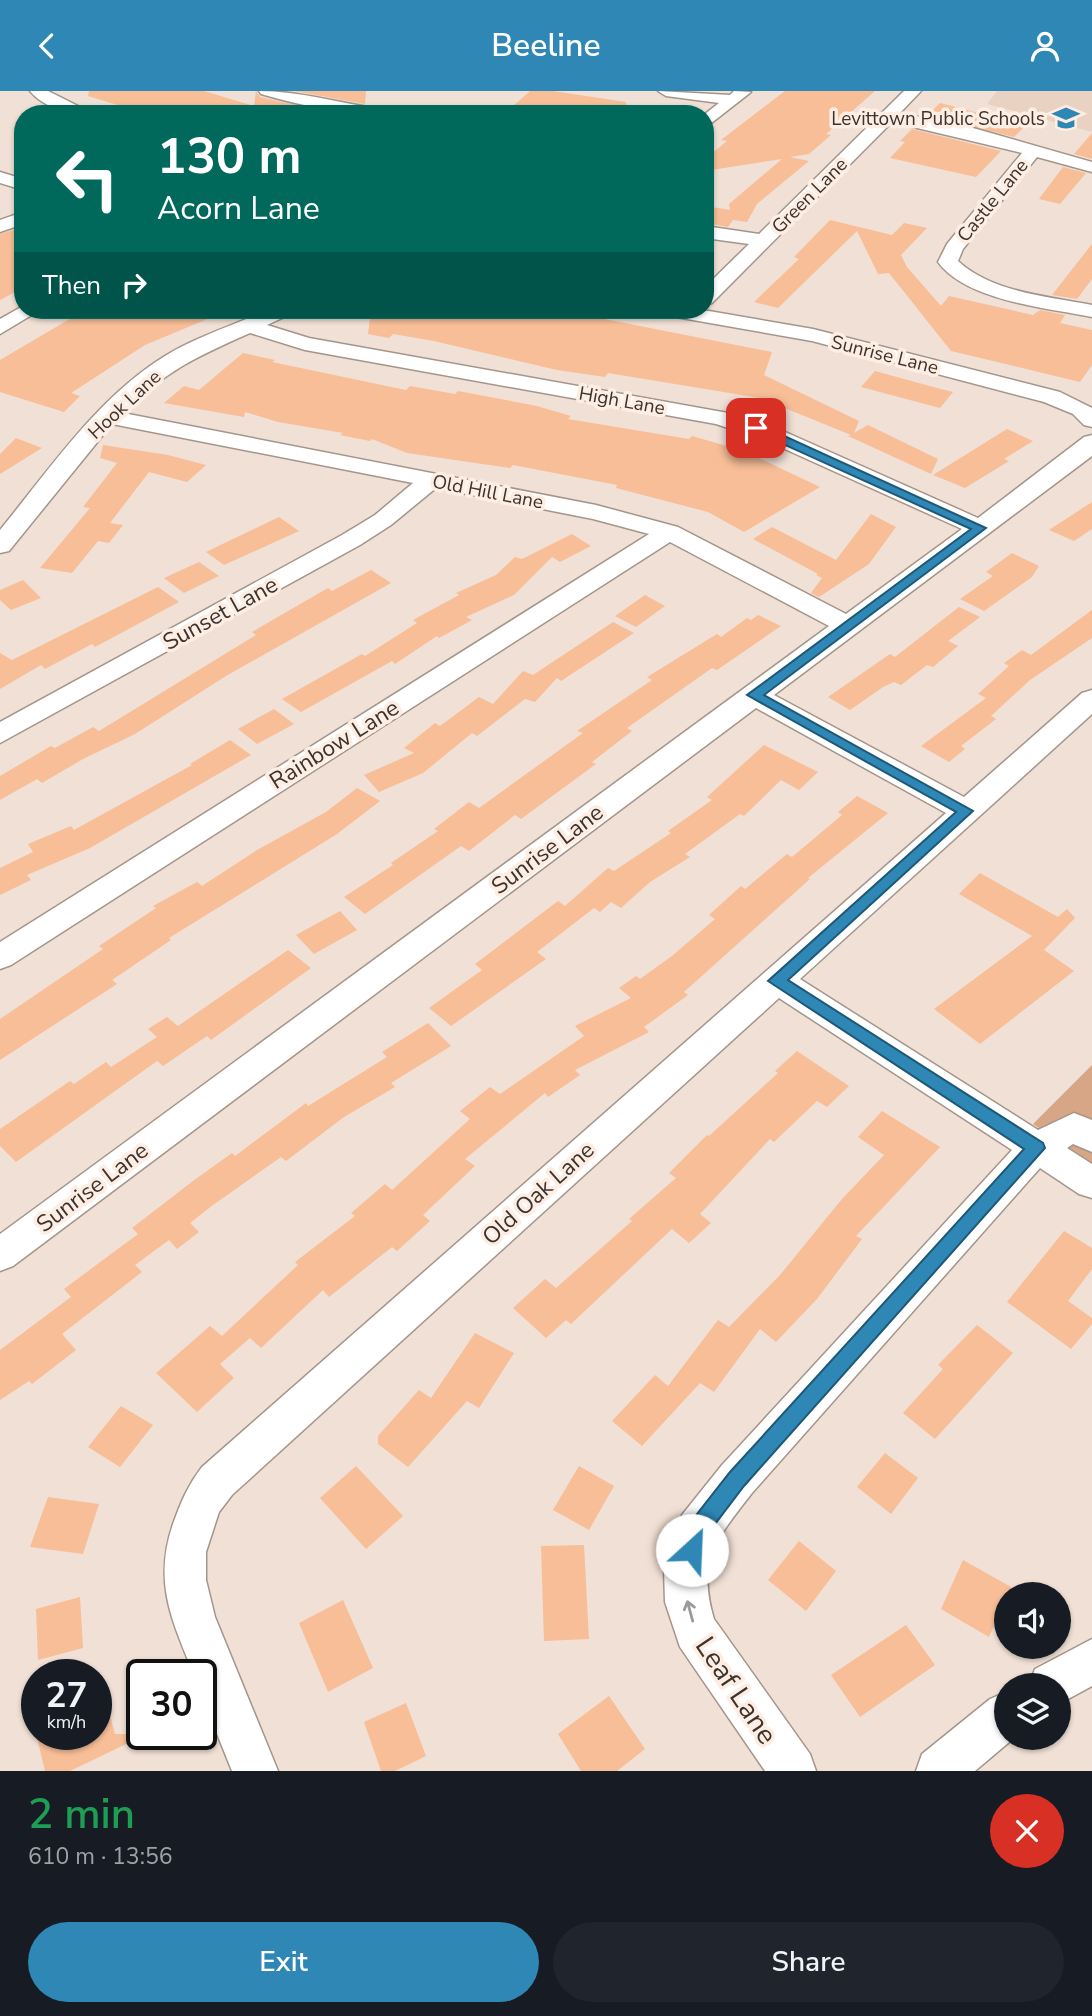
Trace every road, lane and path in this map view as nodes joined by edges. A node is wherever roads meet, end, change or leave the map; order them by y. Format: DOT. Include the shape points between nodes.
graph roads {
  1 [pos="38,91"];
  2 [pos="267,91"];
  3 [pos="666,91"];
  4 [pos="913,91"];
  5 [pos="739,95"];
  6 [pos="63,105"];
  7 [pos="312,105"];
  8 [pos="714,116"];
  9 [pos="888,116"];
  10 [pos="1033,151"];
  11 [pos="1092,167"];
  12 [pos="714,233"];
  13 [pos="763,240"];
  14 [pos="714,286"];
  15 [pos="1092,311"];
  16 [pos="714,313"];
  17 [pos="264,319"];
  18 [pos="248,326"];
  19 [pos="108,417"];
  20 [pos="1092,420"];
  21 [pos="1092,442"];
  22 [pos="431,480"];
  23 [pos="980,528"];
  24 [pos="669,532"];
  25 [pos="0,546"];
  26 [pos="848,626"];
  27 [pos="754,695"];
  28 [pos="1092,699"];
  29 [pos="0,734"];
  30 [pos="966,811"];
  31 [pos="0,957"];
  32 [pos="777,981"];
  33 [pos="1092,1138"];
  34 [pos="1036,1148"];
  35 [pos="1092,1183"];
  36 [pos="0,1255"];
  37 [pos="1092,1661"];
  38 [pos="1071,1673"];
  39 [pos="994,1725"];
  40 [pos="255,1771"];
  41 [pos="793,1771"];
  42 [pos="939,1771"];
  1 -- 6 [label="street"];
  2 -- 7 [label="street"];
  3 -- 5 [label="street"];
  4 -- 9 [label="street, Green Lane"];
  5 -- 8 [label="street"];
  9 -- 10 [label="street"];
  9 -- 13 [label="street, Green Lane"];
  10 -- 11 [label="street"];
  10 -- 15 [label="street, Castle Lane" via="954,248 948,262 956,272 978,283"];
  12 -- 13 [label="street"];
  13 -- 14 [label="street, Green Lane"];
  16 -- 20 [label="street, Sunrise Lane" via="1052,397 1081,409"];
  17 -- 18 [label="street, Hook Lane"];
  18 -- 19 [label="street, Hook Lane" via="175,359 146,379"];
  18 -- 23 [label="street, High Lane" via="305,344 720,418 775,436"];
  19 -- 22 [label="street, Old Hill Lane"];
  19 -- 25 [label="street, Hook Lane"];
  21 -- 23 [label="street, Sunrise Lane"];
  22 -- 24 [label="street, Old Hill Lane" via="596,512"];
  22 -- 29 [label="street, Sunset Lane" via="351,540"];
  23 -- 26 [label="street, Sunrise Lane"];
  24 -- 26 [label="street, Old Hill Lane"];
  24 -- 31 [label="street, Rainbow Lane"];
  26 -- 27 [label="street, Sunrise Lane"];
  27 -- 30 [label="street"];
  27 -- 36 [label="street, Sunrise Lane"];
  28 -- 30 [label="street, Old Oak Lane"];
  30 -- 32 [label="street, Old Oak Lane"];
  32 -- 34 [label="street"];
  32 -- 40 [label="street, Old Oak Lane" via="273,1429 202,1501 185,1552 184,1580 193,1617"];
  33 -- 34 [label="street, Leaf Lane" via="1074,1126"];
  34 -- 35 [label="street"];
  41 -- 34 [label="street, Leaf Lane, one-way" via="696,1631 687,1602 686,1569 697,1531 737,1479"];
  37 -- 38 [label="street"];
  39 -- 42 [label="street"];
}
